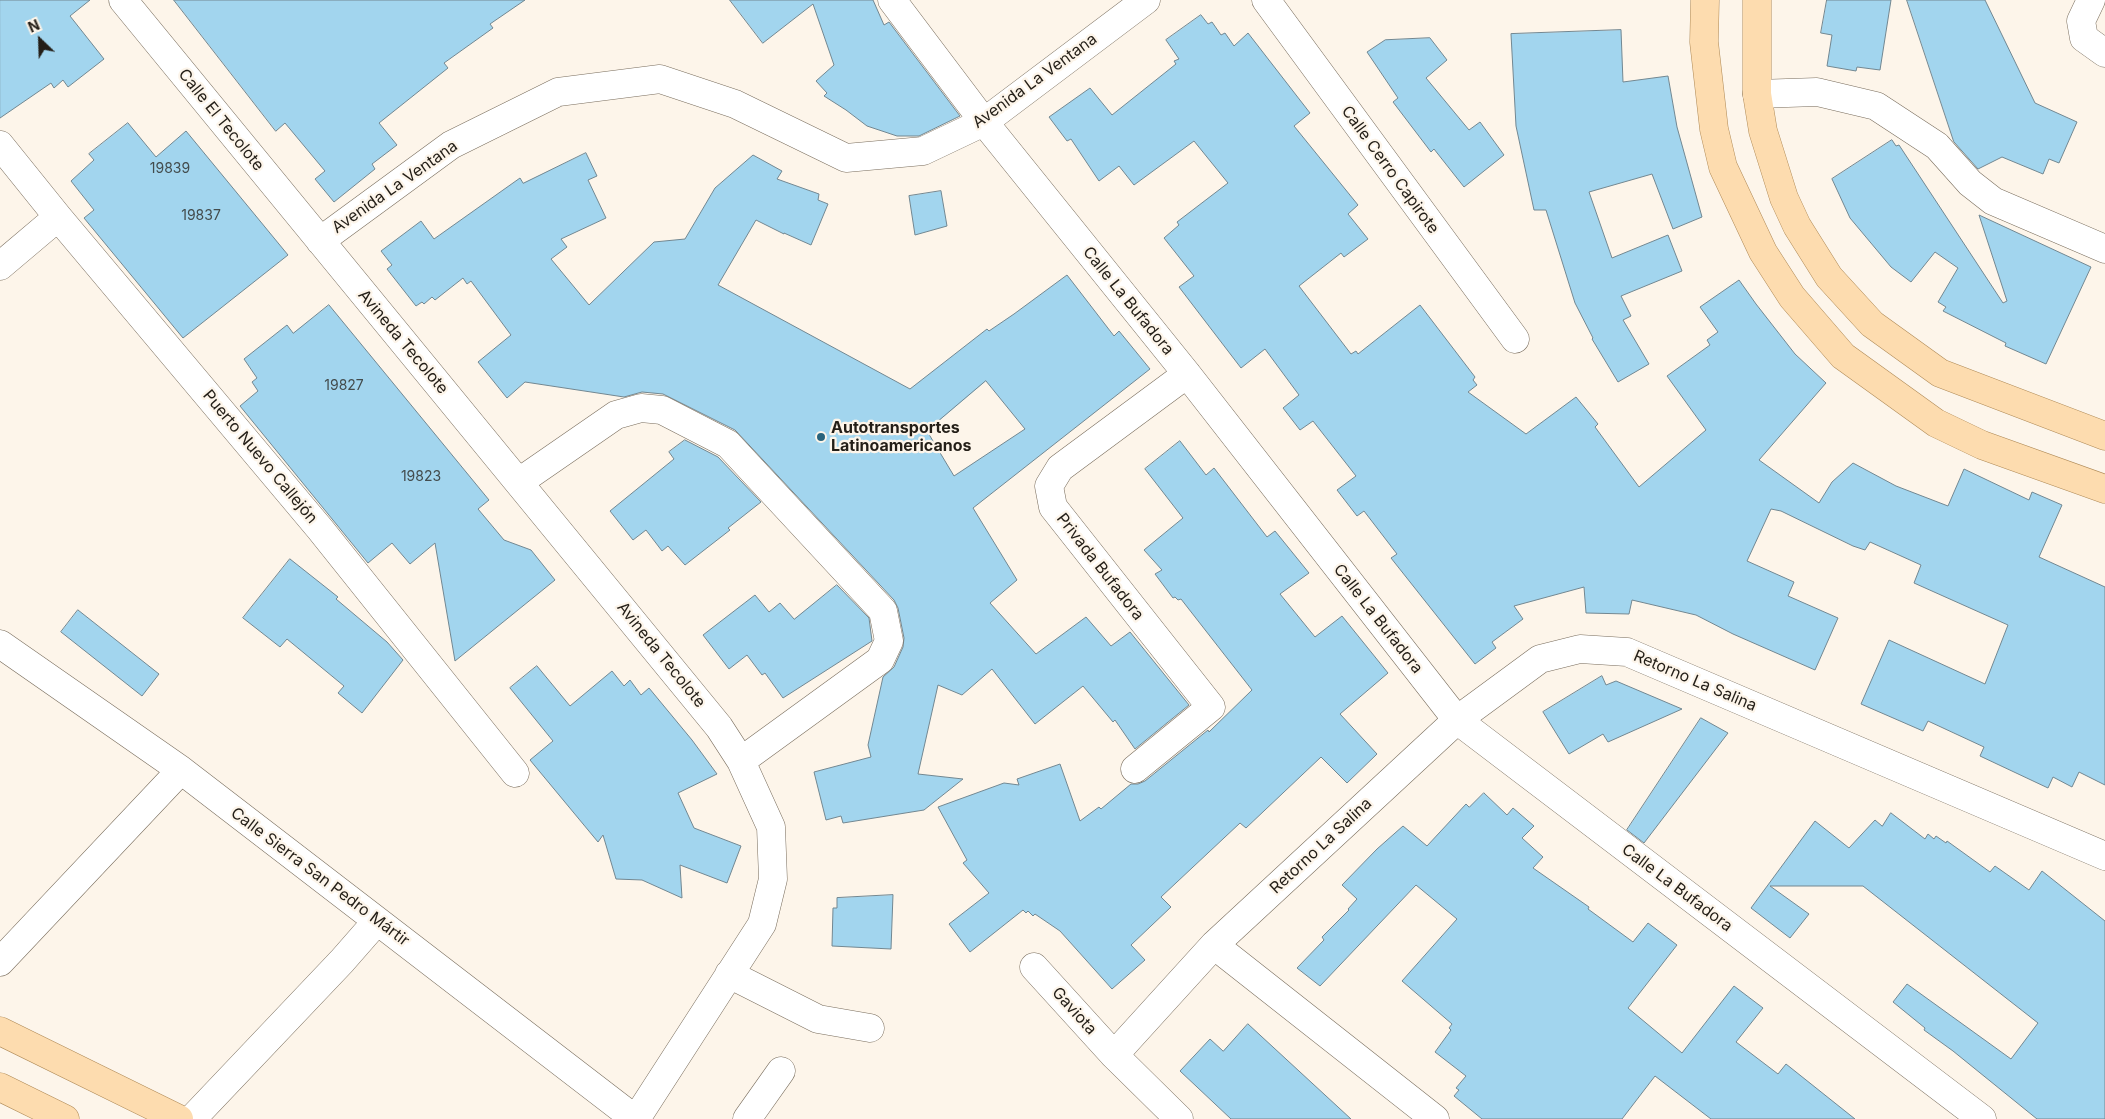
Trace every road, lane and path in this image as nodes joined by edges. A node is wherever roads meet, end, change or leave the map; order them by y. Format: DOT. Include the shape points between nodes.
graph roads {
  1 [pos="123,0"];
  2 [pos="892,0"];
  3 [pos="1146,0"];
  4 [pos="1266,0"];
  5 [pos="1705,0"];
  6 [pos="1757,0"];
  7 [pos="2091,0"];
  8 [pos="2105,53"];
  9 [pos="1757,94"];
  10 [pos="984,122"];
  11 [pos="0,145"];
  12 [pos="58,217"];
  13 [pos="320,241"];
  14 [pos="2105,249"];
  15 [pos="0,266"];
  16 [pos="1515,340"];
  17 [pos="1187,374"];
  18 [pos="2105,436"];
  19 [pos="519,482"];
  20 [pos="2105,489"];
  21 [pos="0,644"];
  22 [pos="1457,720"];
  23 [pos="741,761"];
  24 [pos="1135,769"];
  25 [pos="181,770"];
  26 [pos="515,773"];
  27 [pos="2105,856"];
  28 [pos="377,921"];
  29 [pos="1214,945"];
  30 [pos="0,962"];
  31 [pos="1034,967"];
  32 [pos="729,974"];
  33 [pos="870,1028"];
  34 [pos="0,1031"];
  35 [pos="1114,1055"];
  36 [pos="781,1071"];
  37 [pos="0,1087"];
  38 [pos="65,1119"];
  39 [pos="179,1119"];
  40 [pos="192,1119"];
  41 [pos="635,1119"];
  42 [pos="747,1119"];
  43 [pos="1179,1119"];
  44 [pos="1435,1119"];
  45 [pos="1982,1119"];
  1 -- 13 [label="street, Calle El Tecolote"];
  2 -- 10 [label="street, Calle La Bufadora"];
  3 -- 10 [label="street, Avenida La Ventana"];
  4 -- 16 [label="street, Calle Cerro Capirote"];
  5 -- 20 [label="main road" via="1704,42 1714,129 1723,167 1762,252 1792,297 1843,356 1936,423 1982,445"];
  6 -- 9 [label="main road"];
  7 -- 8 [label="street" via="2081,21 2084,38"];
  9 -- 14 [label="street" via="1818,92 1876,106 1937,146 1970,183 1993,200"];
  9 -- 18 [label="main road" via="1763,131 1784,198 1797,226 1829,277 1872,324 1940,373"];
  10 -- 13 [label="street, Avenida La Ventana" via="923,151 846,158 735,104 660,79 558,92 451,145"];
  10 -- 17 [label="street, Calle La Bufadora"];
  11 -- 12 [label="street, Puerto Nuevo Callejón"];
  12 -- 15 [label="street"];
  12 -- 26 [label="street, Puerto Nuevo Callejón" via="320,530"];
  13 -- 19 [label="street, Avineda Tecolote"];
  17 -- 22 [label="street, Calle La Bufadora"];
  17 -- 24 [label="street, Privada Bufadora" via="1060,468 1049,486 1053,507 1211,707"];
  19 -- 23 [label="street, Avineda Tecolote" via="719,726"];
  19 -- 23 [label="street" via="616,415 641,408 662,410 728,444 883,611 889,641 880,660"];
  21 -- 25 [label="street, Calle Sierra San Pedro Mártir"];
  22 -- 27 [label="street, Retorno La Salina" via="1540,659 1580,649 1627,652"];
  22 -- 29 [label="street, Retorno La Salina"];
  22 -- 45 [label="street, Calle La Bufadora"];
  23 -- 32 [label="street, Avineda Tecolote" via="770,827 773,878 762,924"];
  25 -- 28 [label="street, Calle Sierra San Pedro Mártir"];
  25 -- 30 [label="street"];
  28 -- 40 [label="street"];
  28 -- 41 [label="street, Calle Sierra San Pedro Mártir"];
  29 -- 35 [label="street, Retorno La Salina"];
  29 -- 44 [label="street"];
  31 -- 35 [label="street, Gaviota"];
  32 -- 33 [label="street" via="818,1019"];
  32 -- 41 [label="street, Avineda Tecolote"];
  34 -- 39 [label="main road"];
  35 -- 43 [label="street, Gaviota"];
  36 -- 42 [label="street"];
  37 -- 38 [label="main road"];
}
